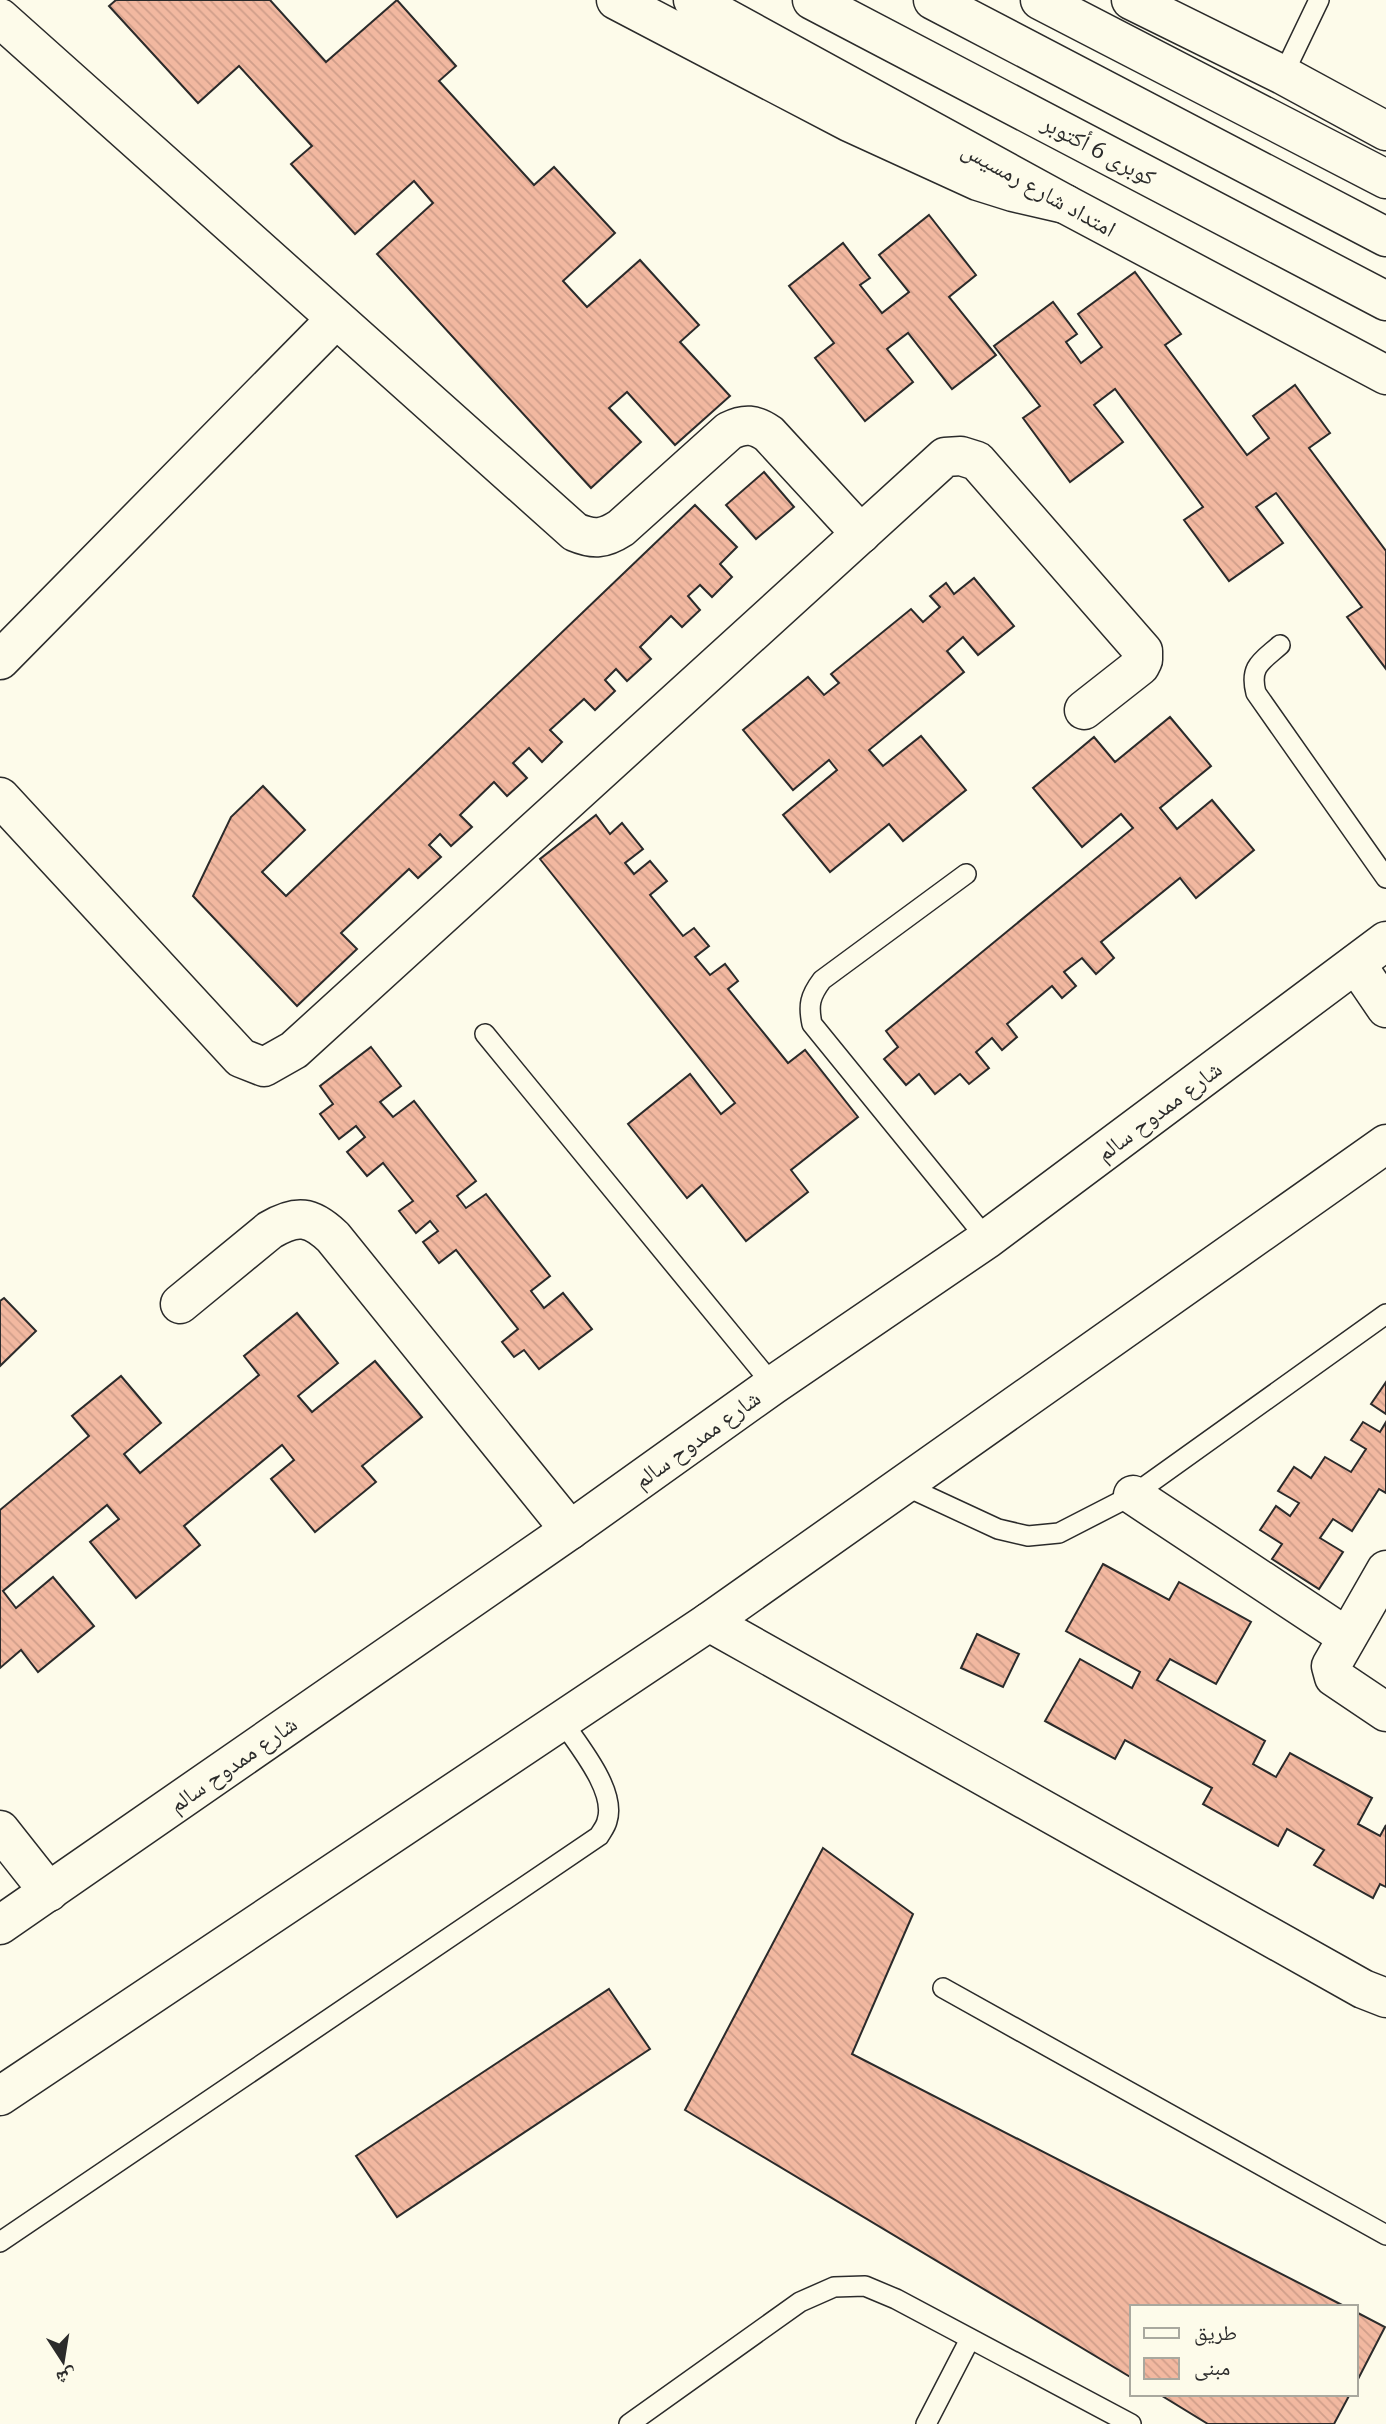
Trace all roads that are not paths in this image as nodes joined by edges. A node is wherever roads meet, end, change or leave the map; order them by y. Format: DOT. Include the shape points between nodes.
graph roads {
  1 [pos="10,0"];
  2 [pos="616,0"];
  3 [pos="694,0"];
  4 [pos="812,0"];
  5 [pos="933,0"];
  6 [pos="1041,0"];
  7 [pos="1131,0"];
  8 [pos="1319,0"];
  9 [pos="0,9"];
  10 [pos="0,18"];
  11 [pos="1283,75"];
  12 [pos="1386,131"];
  13 [pos="1386,179"];
  14 [pos="1065,204"];
  15 [pos="1386,237"];
  16 [pos="1386,301"];
  17 [pos="336,318"];
  18 [pos="1386,375"];
  19 [pos="860,534"];
  20 [pos="1280,645"];
  21 [pos="0,660"];
  22 [pos="1084,710"];
  23 [pos="0,797"];
  24 [pos="966,874"];
  25 [pos="1386,878"];
  26 [pos="1371,953"];
  27 [pos="1386,1008"];
  28 [pos="485,1034"];
  29 [pos="1379,1157"];
  30 [pos="987,1239"];
  31 [pos="180,1304"];
  32 [pos="1386,1314"];
  33 [pos="773,1385"];
  34 [pos="901,1484"];
  35 [pos="1133,1495"];
  36 [pos="570,1531"];
  37 [pos="1386,1570"];
  38 [pos="709,1622"];
  39 [pos="1347,1637"];
  40 [pos="1386,1712"];
  41 [pos="562,1721"];
  42 [pos="0,1830"];
  43 [pos="49,1892"];
  44 [pos="0,1925"];
  45 [pos="943,1988"];
  46 [pos="1386,1998"];
  47 [pos="0,2096"];
  48 [pos="1386,2235"];
  49 [pos="0,2242"];
  50 [pos="970,2339"];
  51 [pos="629,2424"];
  52 [pos="926,2424"];
  53 [pos="1131,2424"];
  1 -- 9 [label="main road"];
  2 -- 14 [label="main road" via="849,122 978,181"];
  3 -- 14 [label="main road, امتداد شارع رمسيس"];
  4 -- 16 [label="main road, كوبرى 6 أكتوبر"];
  5 -- 15 [label="main road"];
  6 -- 13 [label="main road"];
  7 -- 11 [label="main road"];
  8 -- 11 [label="lane"];
  10 -- 17 [label="main road"];
  11 -- 12 [label="main road"];
  14 -- 18 [label="main road, امتداد شارع رمسيس"];
  17 -- 19 [label="main road" via="575,532 590,538 607,537 729,431 742,425 757,426 769,434"];
  17 -- 21 [label="main road"];
  19 -- 22 [label="main road" via="945,457 977,461 1143,651 1140,666"];
  19 -- 23 [label="main road" via="293,1050 264,1067 241,1058"];
  20 -- 25 [label="lane" via="1255,667 1256,693"];
  24 -- 30 [label="lane" via="822,980 808,1008 812,1024"];
  26 -- 27 [label="main road"];
  26 -- 30 [label="main road, شارع ممدوح سالم"];
  28 -- 33 [label="lane"];
  29 -- 34 [label="main road"];
  30 -- 33 [label="main road, شارع ممدوح سالم"];
  31 -- 36 [label="main road" via="286,1221 320,1224"];
  32 -- 35 [label="lane"];
  33 -- 36 [label="main road, شارع ممدوح سالم"];
  34 -- 35 [label="lane" via="998,1529 1028,1536 1059,1534"];
  34 -- 38 [label="main road"];
  35 -- 39 [label="main road"];
  36 -- 43 [label="main road, شارع ممدوح سالم"];
  37 -- 39 [label="main road"];
  38 -- 41 [label="main road"];
  38 -- 46 [label="main road"];
  39 -- 40 [label="main road" via="1331,1666 1334,1677"];
  41 -- 47 [label="main road"];
  41 -- 49 [label="lane" via="607,1796 607,1821 599,1836"];
  42 -- 43 [label="main road"];
  43 -- 44 [label="main road, شارع ممدوح سالم"];
  45 -- 48 [label="lane"];
  50 -- 51 [label="lane" via="865,2286 834,2287 800,2302"];
  50 -- 52 [label="lane"];
  50 -- 53 [label="lane"];
}
